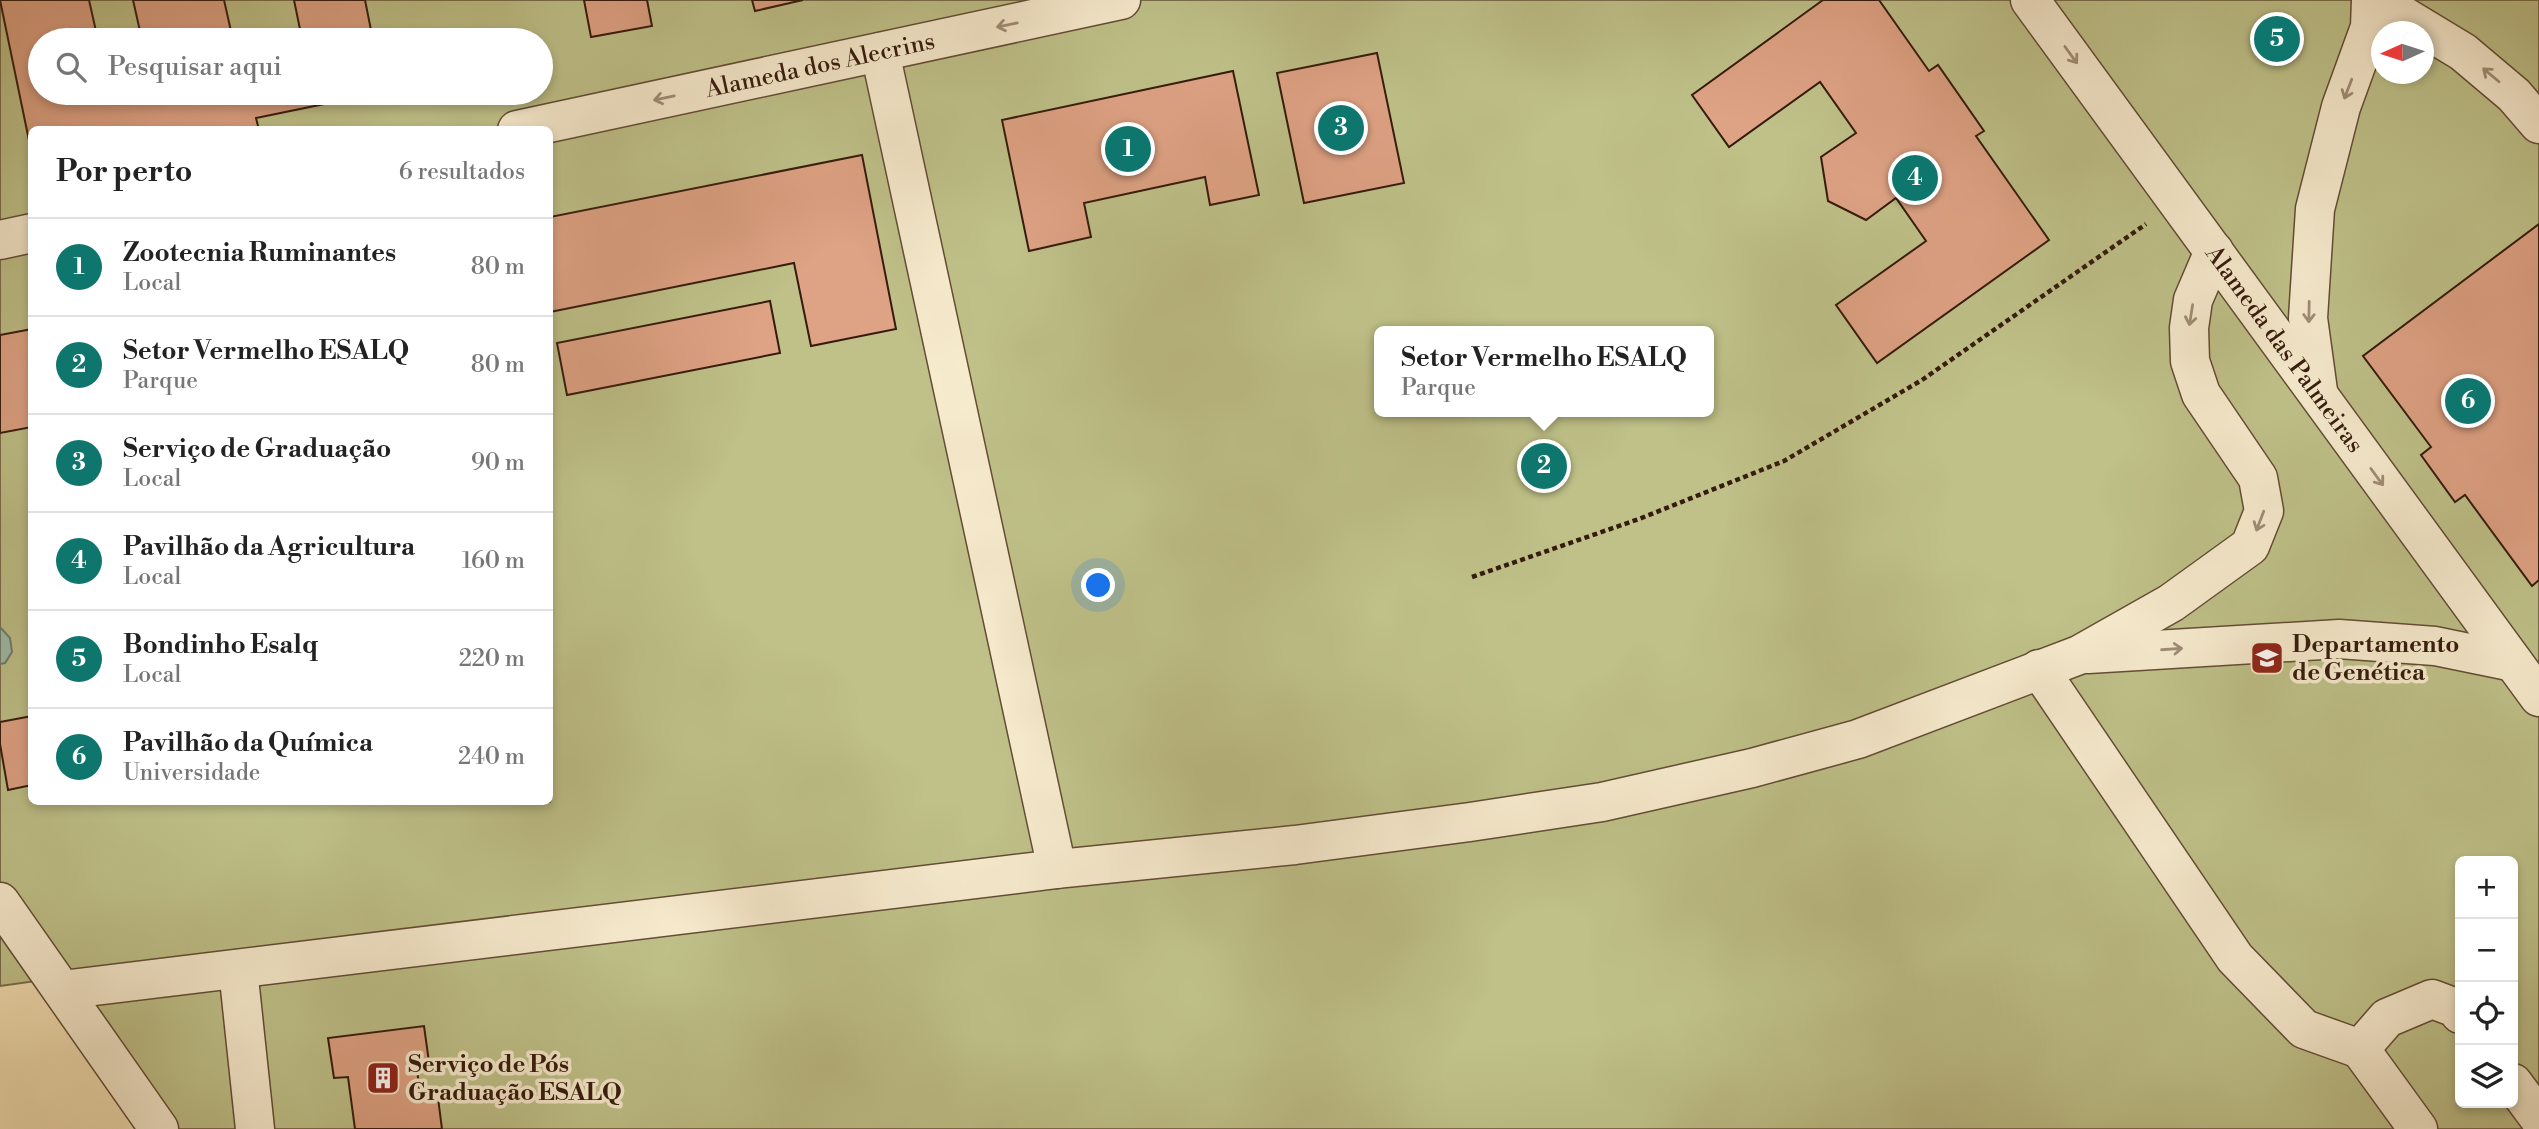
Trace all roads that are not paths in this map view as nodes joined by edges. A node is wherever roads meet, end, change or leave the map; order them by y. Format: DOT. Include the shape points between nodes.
graph roads {
  1 [pos="1121,0"];
  2 [pos="2030,0"];
  3 [pos="2371,0"];
  4 [pos="2377,0"];
  5 [pos="880,52"];
  6 [pos="2539,124"];
  7 [pos="536,126"];
  8 [pos="28,234"];
  9 [pos="0,240"];
  10 [pos="2214,251"];
  11 [pos="2319,399"];
  12 [pos="2079,655"];
  13 [pos="2513,662"];
  14 [pos="2039,670"];
  15 [pos="2539,697"];
  16 [pos="1057,869"];
  17 [pos="0,902"];
  18 [pos="238,969"];
  19 [pos="62,990"];
  20 [pos="2455,1008"];
  21 [pos="2361,1049"];
  22 [pos="2518,1090"];
  23 [pos="2539,1118"];
  24 [pos="159,1129"];
  25 [pos="255,1129"];
  26 [pos="2417,1129"];
  1 -- 5 [label="lane, Alameda dos Alecrins, one-way"];
  2 -- 10 [label="lane, Alameda das Palmeiras, one-way"];
  3 -- 11 [label="lane, one-way" via="2370,27 2341,107 2315,209 2308,318"];
  6 -- 4 [label="lane, one-way" via="2514,94 2463,52"];
  5 -- 7 [label="lane, Alameda dos Alecrins, one-way"];
  5 -- 16 [label="lane"];
  8 -- 9 [label="lane"];
  10 -- 11 [label="lane, Alameda das Palmeiras"];
  10 -- 12 [label="lane, one-way" via="2193,300 2190,361 2201,394 2259,478 2264,511 2250,546 2171,603"];
  11 -- 13 [label="lane, Alameda das Palmeiras, one-way"];
  12 -- 13 [label="lane, one-way" via="2339,639 2435,646"];
  12 -- 14 [label="lane"];
  13 -- 15 [label="lane, Alameda das Palmeiras"];
  14 -- 16 [label="lane" via="1858,739 1602,802 1295,845"];
  14 -- 21 [label="lane" via="2235,958 2304,1029"];
  16 -- 18 [label="lane"];
  17 -- 19 [label="lane"];
  18 -- 19 [label="lane"];
  18 -- 25 [label="lane"];
  19 -- 24 [label="lane"];
  20 -- 21 [label="lane" via="2432,999 2387,1018"];
  21 -- 26 [label="lane"];
  22 -- 23 [label="lane"];
}
